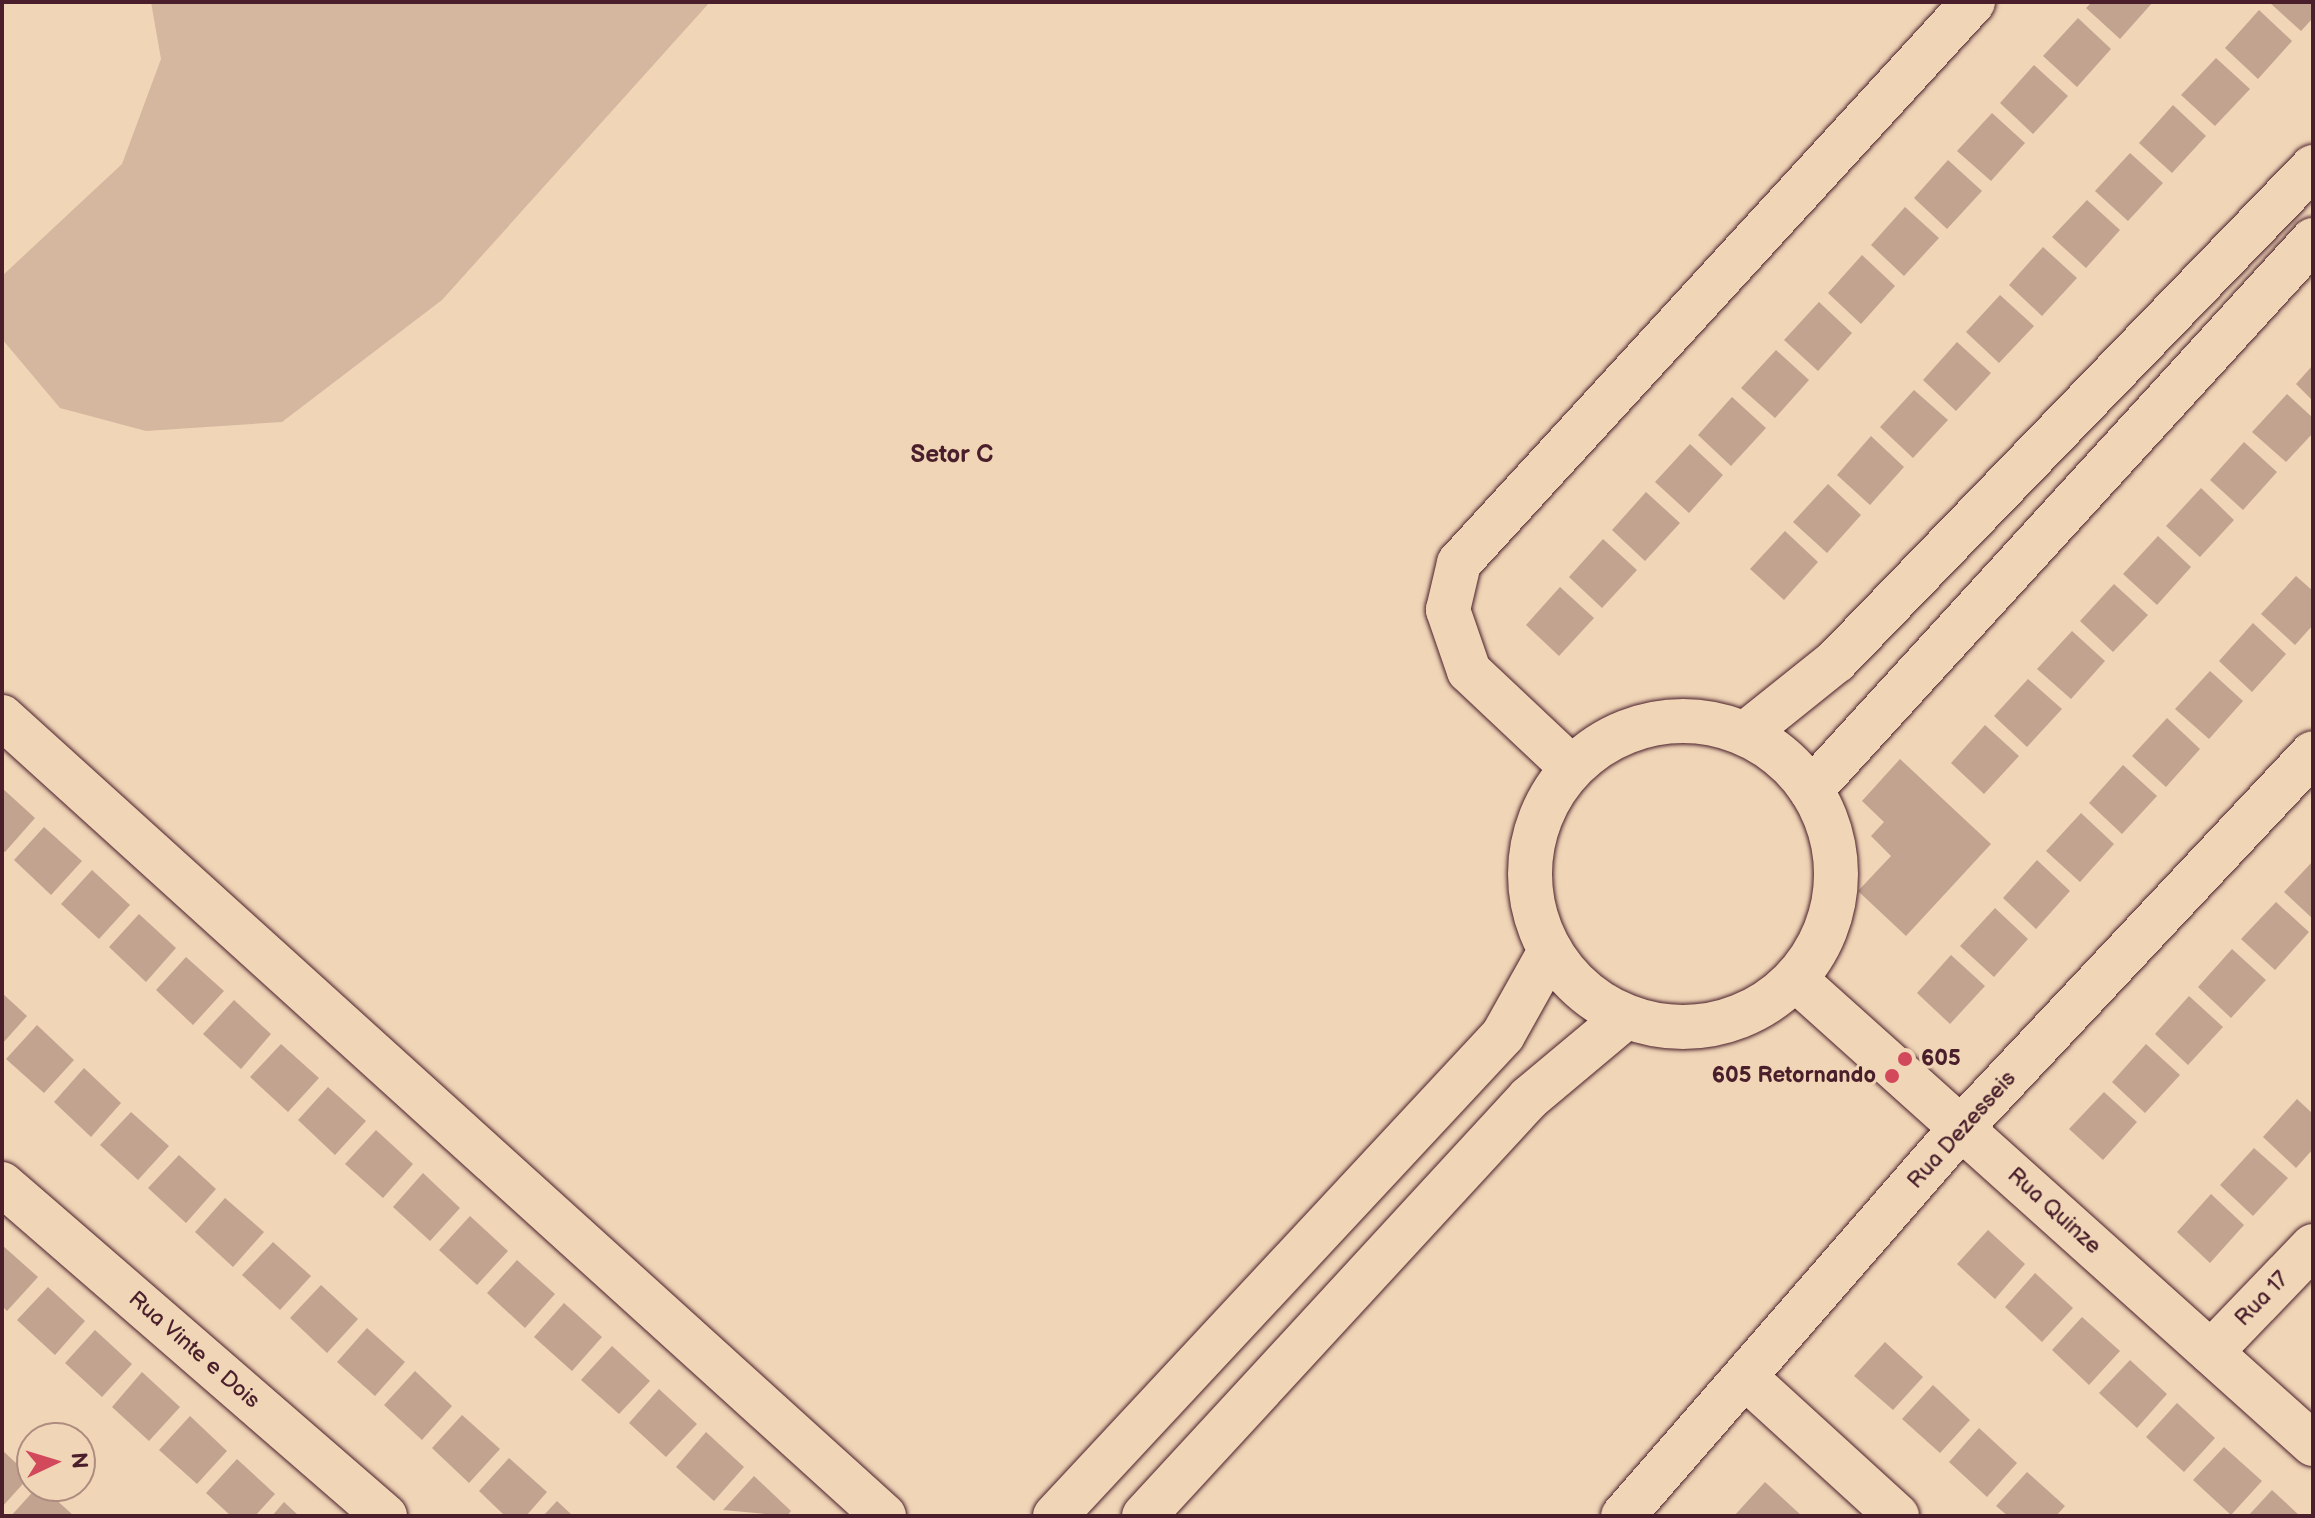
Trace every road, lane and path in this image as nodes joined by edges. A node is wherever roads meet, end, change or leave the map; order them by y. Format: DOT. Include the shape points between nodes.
graph roads {
  1 [pos="1973,2"];
  2 [pos="2313,167"];
  3 [pos="2313,240"];
  4 [pos="2,717"];
  5 [pos="1746,733"];
  6 [pos="2313,753"];
  7 [pos="1571,767"];
  8 [pos="1811,790"];
  9 [pos="1550,951"];
  10 [pos="1795,979"];
  11 [pos="1626,1017"];
  12 [pos="1961,1128"];
  13 [pos="2,1184"];
  14 [pos="2313,1246"];
  15 [pos="2211,1352"];
  16 [pos="1745,1377"];
  17 [pos="2313,1444"];
  18 [pos="385,1516"];
  19 [pos="884,1516"];
  20 [pos="1055,1516"];
  21 [pos="1144,1516"];
  22 [pos="1623,1516"];
  23 [pos="1897,1516"];
  1 -- 7 [label="street" via="1459,563 1448,610 1469,671"];
  2 -- 5 [label="street" via="1836,661"];
  3 -- 8 [label="street"];
  4 -- 19 [label="street"];
  5 -- 7 [label="street" via="1687,719 1644,723 1605,740"];
  5 -- 8 [label="street" via="1776,750"];
  6 -- 12 [label="street, Rua Dezesseis"];
  7 -- 9 [label="street" via="1543,807 1530,854 1534,906"];
  8 -- 10 [label="street" via="1832,838 1835,888 1823,937"];
  9 -- 11 [label="street" via="1582,991"];
  9 -- 20 [label="street" via="1503,1035"];
  10 -- 11 [label="street" via="1760,1007 1719,1024 1675,1028"];
  10 -- 12 [label="street, Rua Quinze"];
  11 -- 21 [label="street" via="1529,1098"];
  12 -- 15 [label="street, Rua Quinze"];
  12 -- 16 [label="street, Rua Dezesseis"];
  13 -- 18 [label="street, Rua Vinte e Dois"];
  14 -- 15 [label="street, Rua 17"];
  15 -- 17 [label="street, Rua Quinze"];
  16 -- 22 [label="street, Rua Dezesseis"];
  16 -- 23 [label="street"];
}
